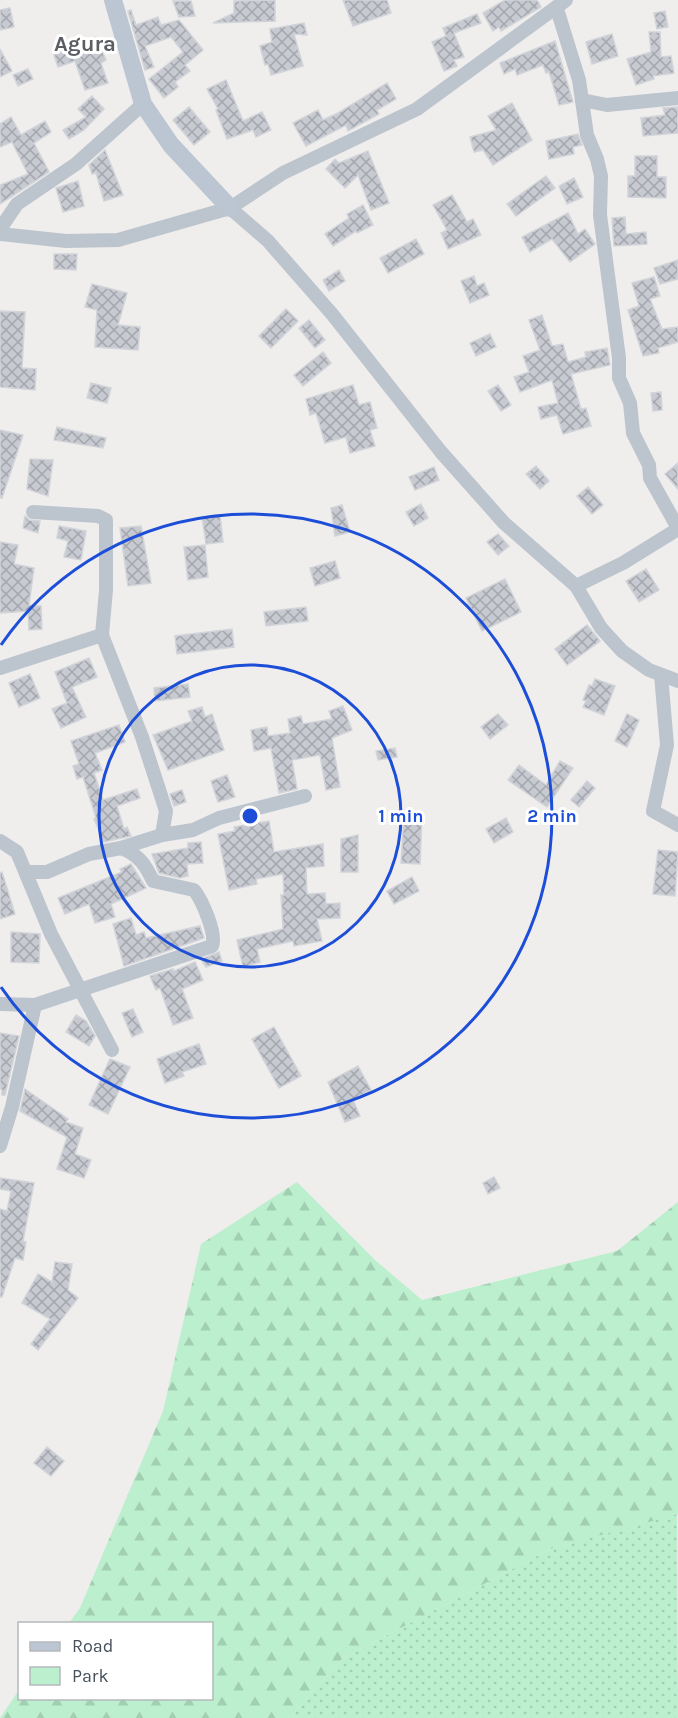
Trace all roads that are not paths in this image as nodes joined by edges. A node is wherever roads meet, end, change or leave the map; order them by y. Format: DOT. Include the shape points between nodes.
graph roads {
  1 [pos="113,0"];
  2 [pos="561,4"];
  3 [pos="678,98"];
  4 [pos="582,100"];
  5 [pos="143,104"];
  6 [pos="230,208"];
  7 [pos="0,229"];
  8 [pos="0,234"];
  9 [pos="33,512"];
  10 [pos="678,528"];
  11 [pos="576,586"];
  12 [pos="102,635"];
  13 [pos="0,668"];
  14 [pos="661,675"];
  15 [pos="678,681"];
  16 [pos="305,796"];
  17 [pos="166,811"];
  18 [pos="678,825"];
  19 [pos="182,832"];
  20 [pos="162,835"];
  21 [pos="0,841"];
  22 [pos="121,848"];
  23 [pos="26,872"];
  24 [pos="81,988"];
  25 [pos="0,1004"];
  26 [pos="35,1005"];
  27 [pos="112,1050"];
  28 [pos="0,1146"];
  1 -- 5 [label="street"];
  2 -- 4 [label="street"];
  2 -- 6 [label="street" via="417,109 283,173"];
  3 -- 4 [label="street" via="607,105"];
  4 -- 10 [label="street" via="587,135 601,176 600,215 619,378 630,403 633,433 649,465 650,478"];
  5 -- 6 [label="street" via="171,145"];
  5 -- 7 [label="street" via="76,164 16,204"];
  6 -- 8 [label="street" via="118,240 66,241"];
  6 -- 11 [label="street" via="268,241 332,314 441,452 504,523"];
  9 -- 12 [label="street" via="98,516 106,520"];
  10 -- 11 [label="street" via="623,563"];
  11 -- 14 [label="street" via="622,651"];
  12 -- 13 [label="street"];
  12 -- 17 [label="street"];
  14 -- 15 [label="street"];
  14 -- 18 [label="street" via="667,745 654,811"];
  16 -- 19 [label="street" via="219,818"];
  17 -- 19 [label="street"];
  17 -- 20 [label="street"];
  19 -- 20 [label="street"];
  20 -- 22 [label="street"];
  21 -- 23 [label="street" via="17,852"];
  22 -- 23 [label="street" via="89,854 47,872"];
  22 -- 24 [label="street" via="135,853 153,880 194,890 215,940 212,946"];
  23 -- 24 [label="street" via="51,934"];
  24 -- 26 [label="street"];
  24 -- 27 [label="street"];
  25 -- 26 [label="street"];
  26 -- 28 [label="street"];
}
